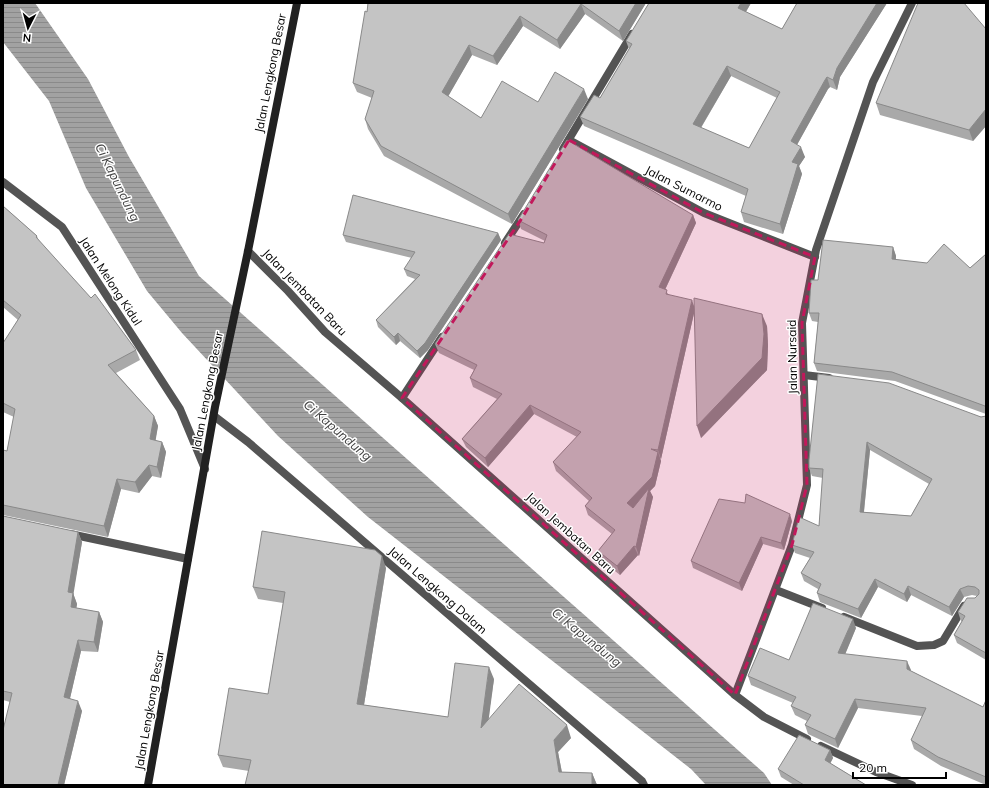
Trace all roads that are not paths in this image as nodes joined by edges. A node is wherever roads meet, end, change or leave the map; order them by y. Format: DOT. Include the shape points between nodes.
graph roads {
  1 [pos="297,3"];
  2 [pos="912,3"];
  3 [pos="637,26"];
  4 [pos="569,140"];
  5 [pos="561,153"];
  6 [pos="3,182"];
  7 [pos="530,205"];
  8 [pos="500,250"];
  9 [pos="248,251"];
  10 [pos="815,257"];
  11 [pos="449,327"];
  12 [pos="804,375"];
  13 [pos="840,380"];
  14 [pos="402,398"];
  15 [pos="214,411"];
  16 [pos="205,469"];
  17 [pos="65,533"];
  18 [pos="188,559"];
  19 [pos="776,590"];
  20 [pos="971,600"];
  21 [pos="735,694"];
  22 [pos="148,785"];
  23 [pos="644,785"];
  24 [pos="912,785"];
  1 -- 9 [label="street, Jalan Lengkong Besar"];
  2 -- 10 [label="street, Jalan Nursaid" via="873,82"];
  3 -- 4 [label="street"];
  4 -- 5 [label="street"];
  4 -- 10 [label="street, Jalan Sumarmo" via="704,213"];
  6 -- 16 [label="street, Jalan Melong Kidul" via="62,227 180,409"];
  7 -- 8 [label="street"];
  9 -- 14 [label="street, Jalan Jembatan Baru" via="325,332"];
  9 -- 15 [label="street, Jalan Lengkong Besar"];
  10 -- 12 [label="street, Jalan Nursaid" via="802,323"];
  11 -- 14 [label="street"];
  12 -- 13 [label="street"];
  12 -- 19 [label="street, Jalan Nursaid" via="807,485 792,545"];
  14 -- 21 [label="street, Jalan Jembatan Baru"];
  15 -- 16 [label="street, Jalan Lengkong Besar"];
  15 -- 23 [label="street, Jalan Lengkong Dalam" via="636,775"];
  16 -- 18 [label="street, Jalan Lengkong Besar"];
  17 -- 18 [label="street"];
  18 -- 22 [label="street, Jalan Lengkong Besar"];
  19 -- 20 [label="street" via="917,646 934,645 943,641 966,602"];
  19 -- 21 [label="street, Jalan Nursaid"];
  21 -- 24 [label="street, Jalan Jembatan Baru" via="764,717 802,737 876,772"];
}
